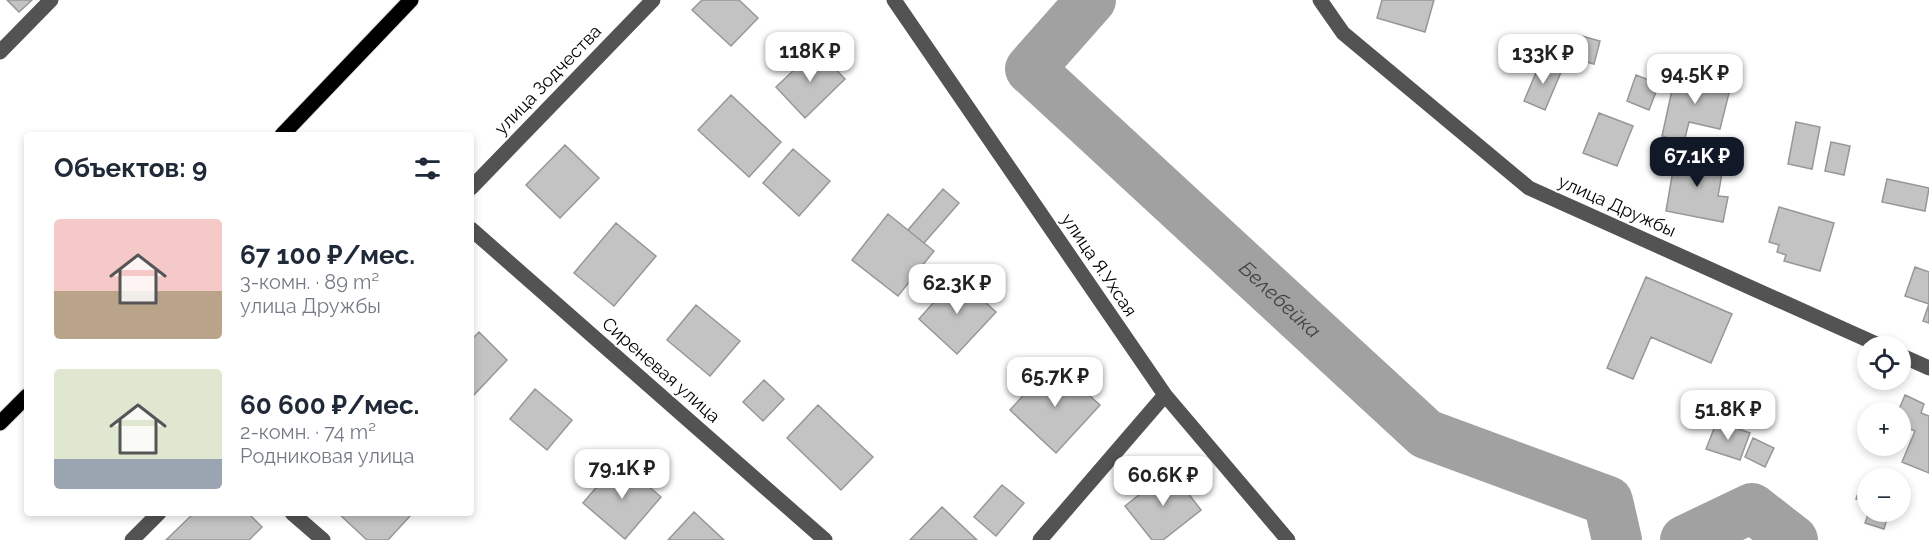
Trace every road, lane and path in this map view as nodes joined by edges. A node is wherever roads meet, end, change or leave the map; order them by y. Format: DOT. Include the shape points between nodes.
graph roads {
  1 [pos="51,0"];
  2 [pos="411,0"];
  3 [pos="653,0"];
  4 [pos="894,0"];
  5 [pos="1320,0"];
  6 [pos="0,52"];
  7 [pos="285,132"];
  8 [pos="474,185"];
  9 [pos="474,232"];
  10 [pos="1859,336"];
  11 [pos="1911,360"];
  12 [pos="1929,368"];
  13 [pos="1165,395"];
  14 [pos="24,399"];
  15 [pos="0,423"];
  16 [pos="156,516"];
  17 [pos="295,516"];
  18 [pos="132,540"];
  19 [pos="323,540"];
  20 [pos="825,540"];
  21 [pos="1040,540"];
  22 [pos="1288,540"];
  1 -- 6 [label="street"];
  2 -- 7 [label="main road"];
  3 -- 8 [label="street, улица Зодчества"];
  4 -- 13 [label="street, улица Я.Ухсая"];
  5 -- 10 [label="street, улица Дружбы" via="1343,33 1529,188"];
  9 -- 20 [label="street, Сиреневая улица"];
  11 -- 12 [label="street"];
  13 -- 21 [label="street"];
  13 -- 22 [label="street, улица Я.Ухсая"];
  14 -- 15 [label="main road"];
  16 -- 18 [label="street"];
  17 -- 19 [label="street"];
}
